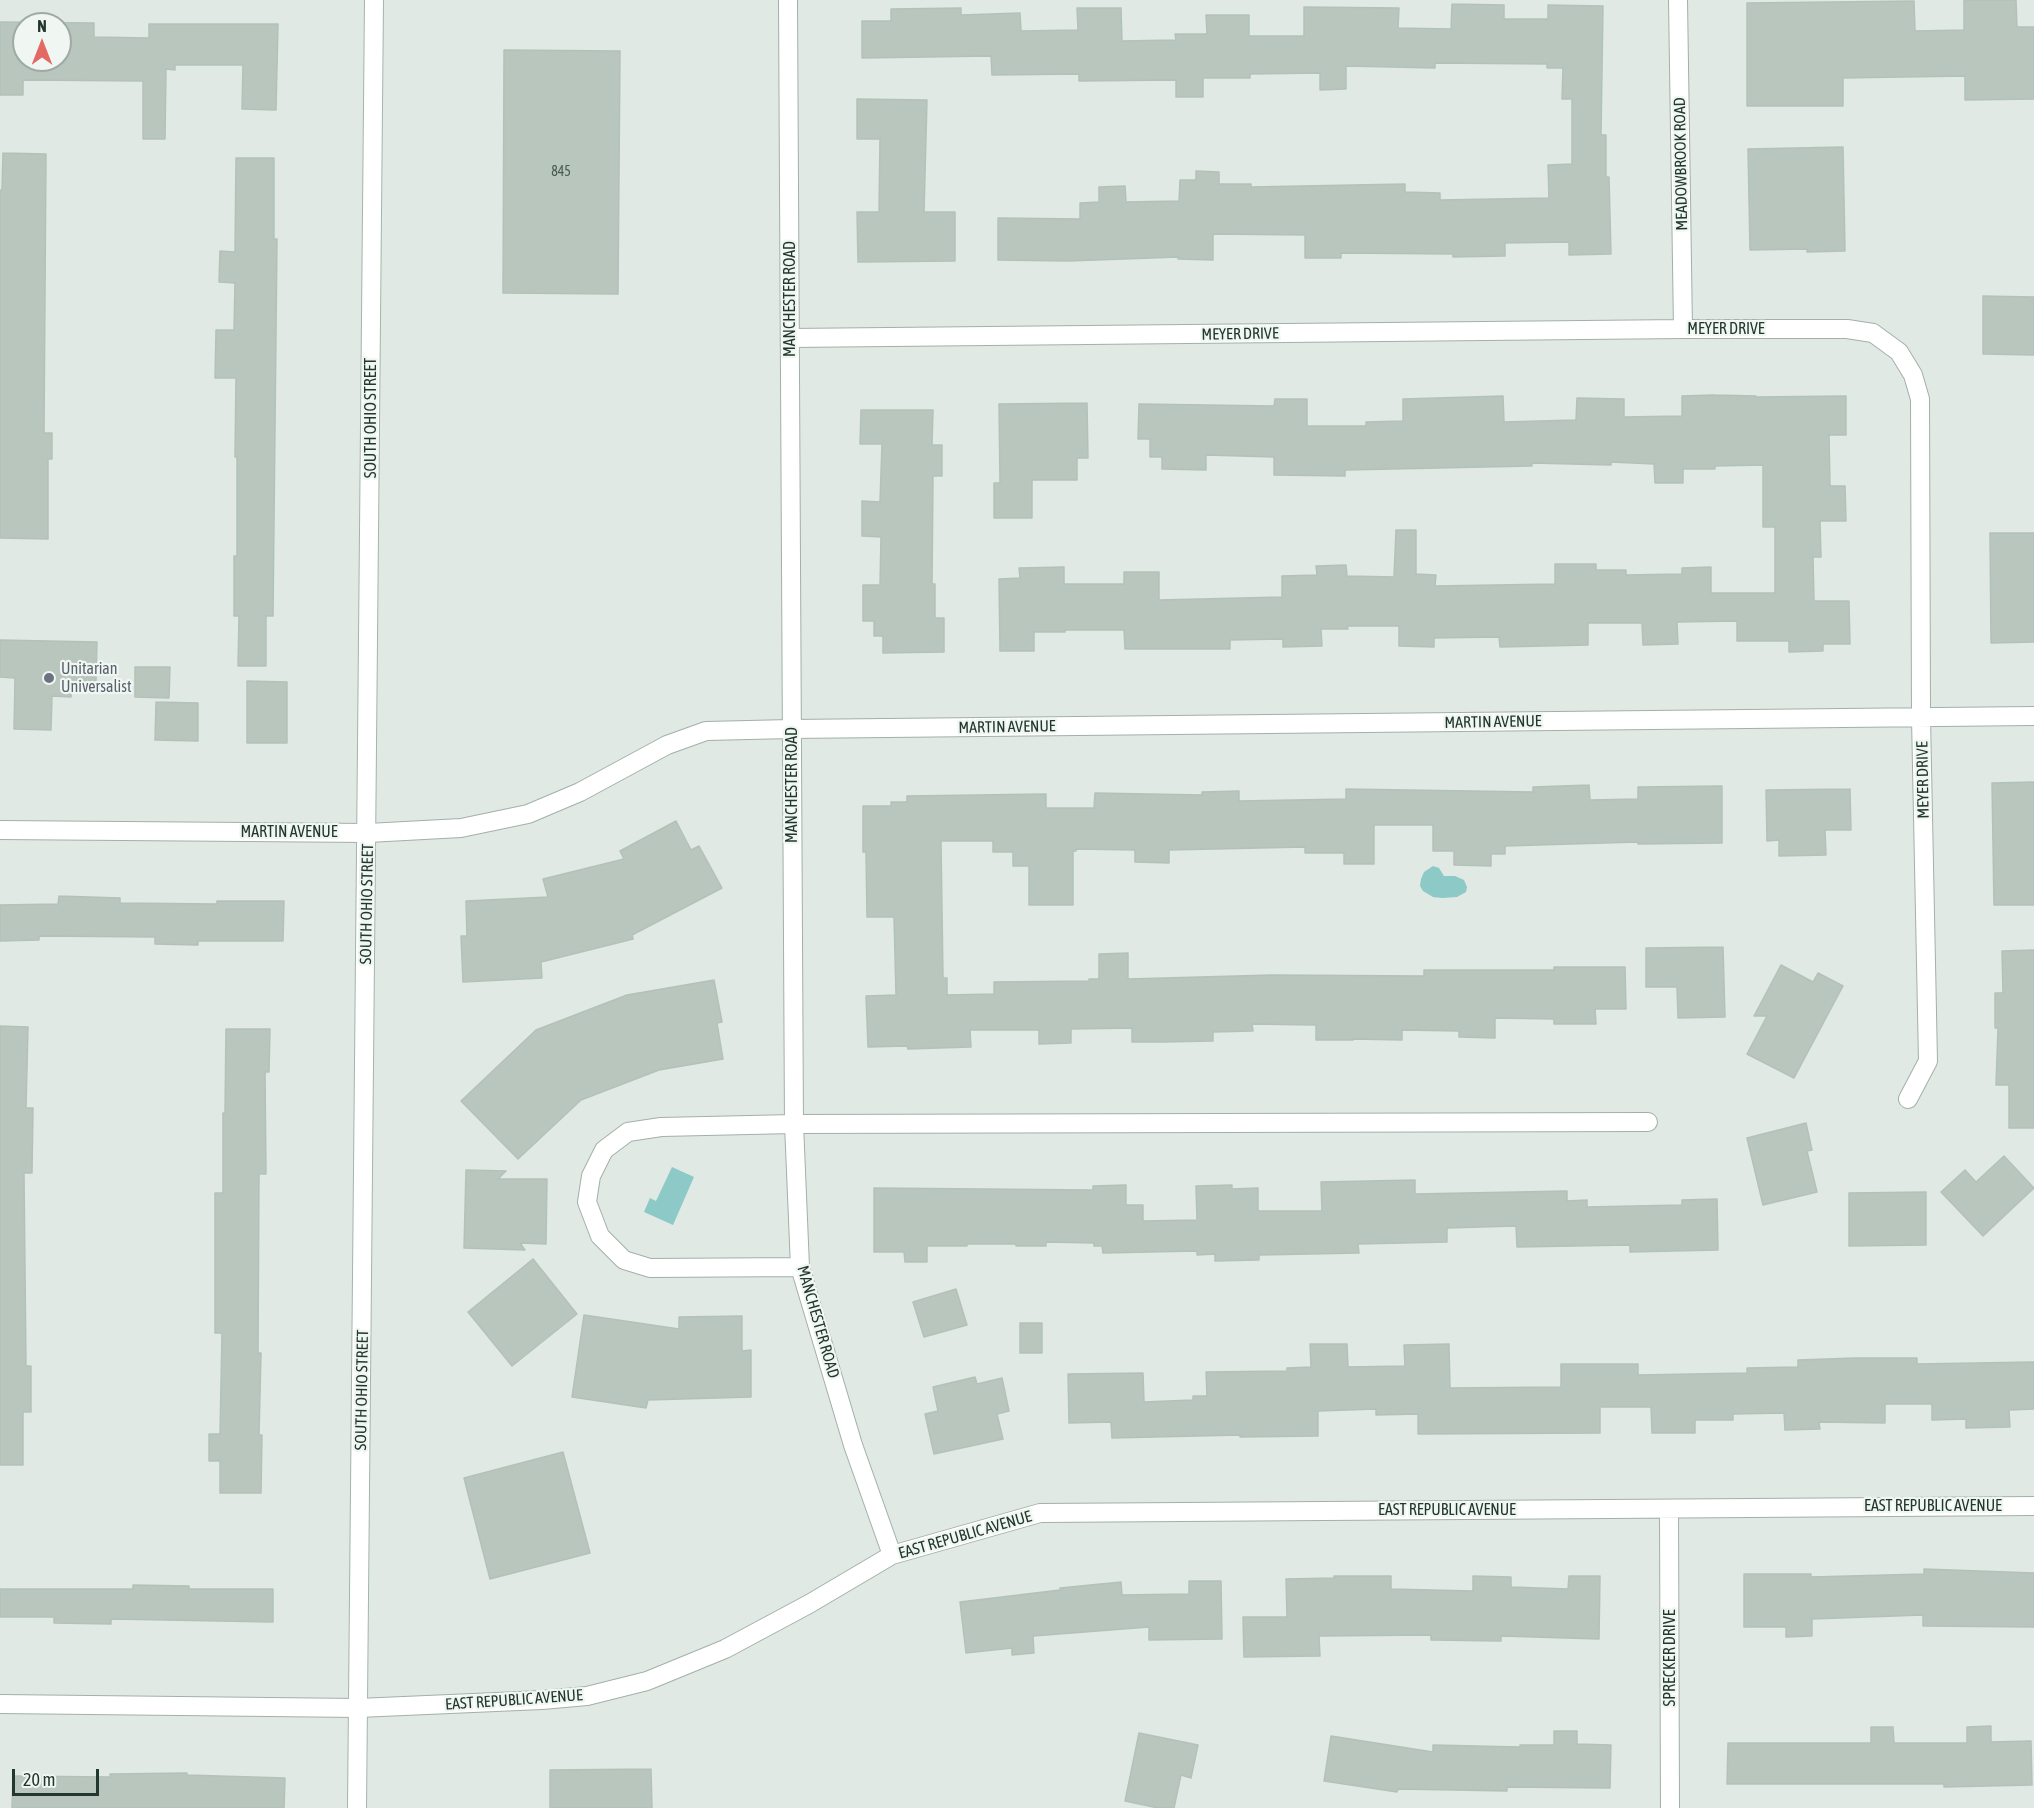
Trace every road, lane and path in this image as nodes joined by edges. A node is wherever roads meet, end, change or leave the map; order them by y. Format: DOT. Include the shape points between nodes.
graph roads {
  1 [pos="374,0"];
  2 [pos="788,0"];
  3 [pos="1678,0"];
  4 [pos="1683,329"];
  5 [pos="790,338"];
  6 [pos="2034,716"];
  7 [pos="1921,718"];
  8 [pos="791,729"];
  9 [pos="0,830"];
  10 [pos="368,833"];
  11 [pos="1908,1099"];
  12 [pos="1648,1122"];
  13 [pos="794,1124"];
  14 [pos="800,1267"];
  15 [pos="2034,1506"];
  16 [pos="1669,1509"];
  17 [pos="892,1555"];
  18 [pos="0,1704"];
  19 [pos="358,1708"];
  20 [pos="357,1808"];
  21 [pos="1670,1808"];
  1 -- 10 [label="street, SOUTH OHIO STREET"];
  2 -- 5 [label="street, MANCHESTER ROAD"];
  3 -- 4 [label="street, MEADOWBROOK ROAD"];
  4 -- 5 [label="street, MEYER DRIVE"];
  4 -- 7 [label="street, MEYER DRIVE" via="1847,329 1873,333 1899,352 1913,375 1920,399"];
  5 -- 8 [label="street, MANCHESTER ROAD"];
  6 -- 7 [label="street, MARTIN AVENUE"];
  7 -- 8 [label="street, MARTIN AVENUE"];
  7 -- 11 [label="street, MEYER DRIVE" via="1928,1061"];
  8 -- 10 [label="street, MARTIN AVENUE" via="706,731 667,745 580,792 528,814 461,828"];
  8 -- 13 [label="street, MANCHESTER ROAD"];
  9 -- 10 [label="street, MARTIN AVENUE"];
  10 -- 19 [label="street, SOUTH OHIO STREET"];
  12 -- 13 [label="street"];
  13 -- 14 [label="street, MANCHESTER ROAD"];
  13 -- 14 [label="street" via="662,1126 628,1132 604,1150 591,1176 587,1202 600,1236 624,1260 650,1268"];
  14 -- 17 [label="street, MANCHESTER ROAD" via="853,1445"];
  15 -- 16 [label="street, EAST REPUBLIC AVENUE"];
  16 -- 17 [label="street, EAST REPUBLIC AVENUE" via="1040,1513"];
  16 -- 21 [label="street, SPRECKER DRIVE"];
  17 -- 19 [label="street, EAST REPUBLIC AVENUE" via="725,1649 647,1681 552,1700"];
  18 -- 19 [label="street, EAST REPUBLIC AVENUE"];
  19 -- 20 [label="street, SOUTH OHIO STREET"];
}
